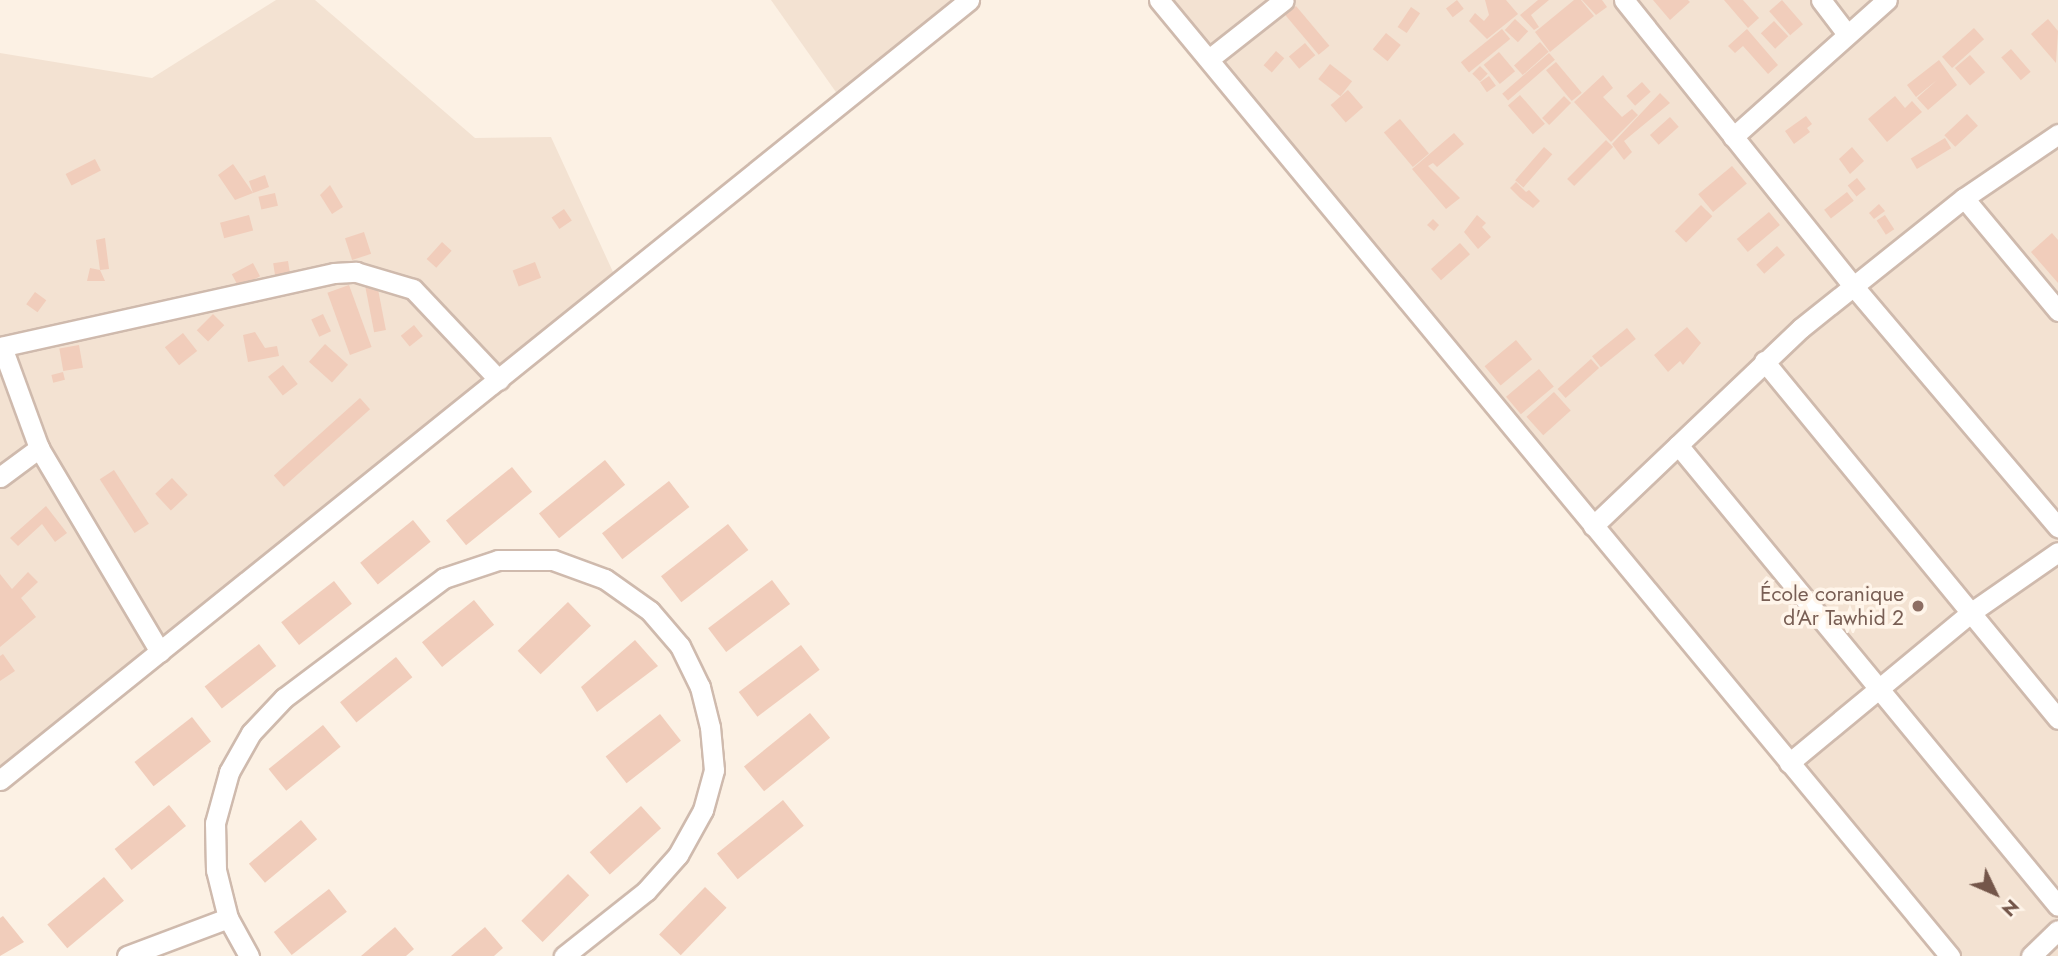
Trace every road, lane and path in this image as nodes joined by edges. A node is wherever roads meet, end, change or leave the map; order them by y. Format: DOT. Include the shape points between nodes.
graph roads {
  1 [pos="969,0"];
  2 [pos="1159,0"];
  3 [pos="1284,0"];
  4 [pos="1624,0"];
  5 [pos="1821,0"];
  6 [pos="1887,0"];
  7 [pos="1847,34"];
  8 [pos="1209,59"];
  9 [pos="2058,134"];
  10 [pos="1734,137"];
  11 [pos="1964,198"];
  12 [pos="1856,288"];
  13 [pos="2058,311"];
  14 [pos="1,347"];
  15 [pos="1764,361"];
  16 [pos="499,380"];
  17 [pos="1678,445"];
  18 [pos="38,448"];
  19 [pos="0,477"];
  20 [pos="1593,526"];
  21 [pos="2058,527"];
  22 [pos="2058,552"];
  23 [pos="1973,611"];
  24 [pos="160,652"];
  25 [pos="1879,689"];
  26 [pos="2058,719"];
  27 [pos="1789,763"];
  28 [pos="0,780"];
  29 [pos="2058,906"];
  30 [pos="228,918"];
  31 [pos="2058,930"];
  32 [pos="127,956"];
  33 [pos="249,956"];
  34 [pos="564,956"];
  35 [pos="1950,956"];
  36 [pos="2031,956"];
  1 -- 16 [label="street"];
  2 -- 8 [label="street"];
  3 -- 8 [label="street"];
  4 -- 10 [label="street"];
  5 -- 7 [label="street"];
  6 -- 7 [label="street"];
  7 -- 10 [label="street"];
  8 -- 20 [label="street"];
  9 -- 11 [label="street"];
  10 -- 12 [label="street"];
  11 -- 12 [label="street"];
  11 -- 13 [label="street"];
  12 -- 15 [label="street"];
  12 -- 21 [label="street"];
  14 -- 16 [label="street" via="334,273 356,272 413,289"];
  14 -- 18 [label="street"];
  15 -- 17 [label="street"];
  15 -- 23 [label="street"];
  16 -- 24 [label="street"];
  17 -- 20 [label="street"];
  17 -- 25 [label="street"];
  18 -- 19 [label="street"];
  18 -- 24 [label="street"];
  20 -- 27 [label="street"];
  22 -- 23 [label="street"];
  23 -- 25 [label="street"];
  23 -- 26 [label="street"];
  24 -- 28 [label="street"];
  25 -- 27 [label="street"];
  25 -- 29 [label="street"];
  27 -- 35 [label="street"];
  30 -- 32 [label="street"];
  30 -- 33 [label="street"];
  30 -- 34 [label="street" via="216,870 215,823 229,772 251,733 284,698 444,578 498,560 554,560 605,579 650,611 680,646 703,700 714,771 703,810 678,855 646,891"];
  31 -- 36 [label="street"];
}
